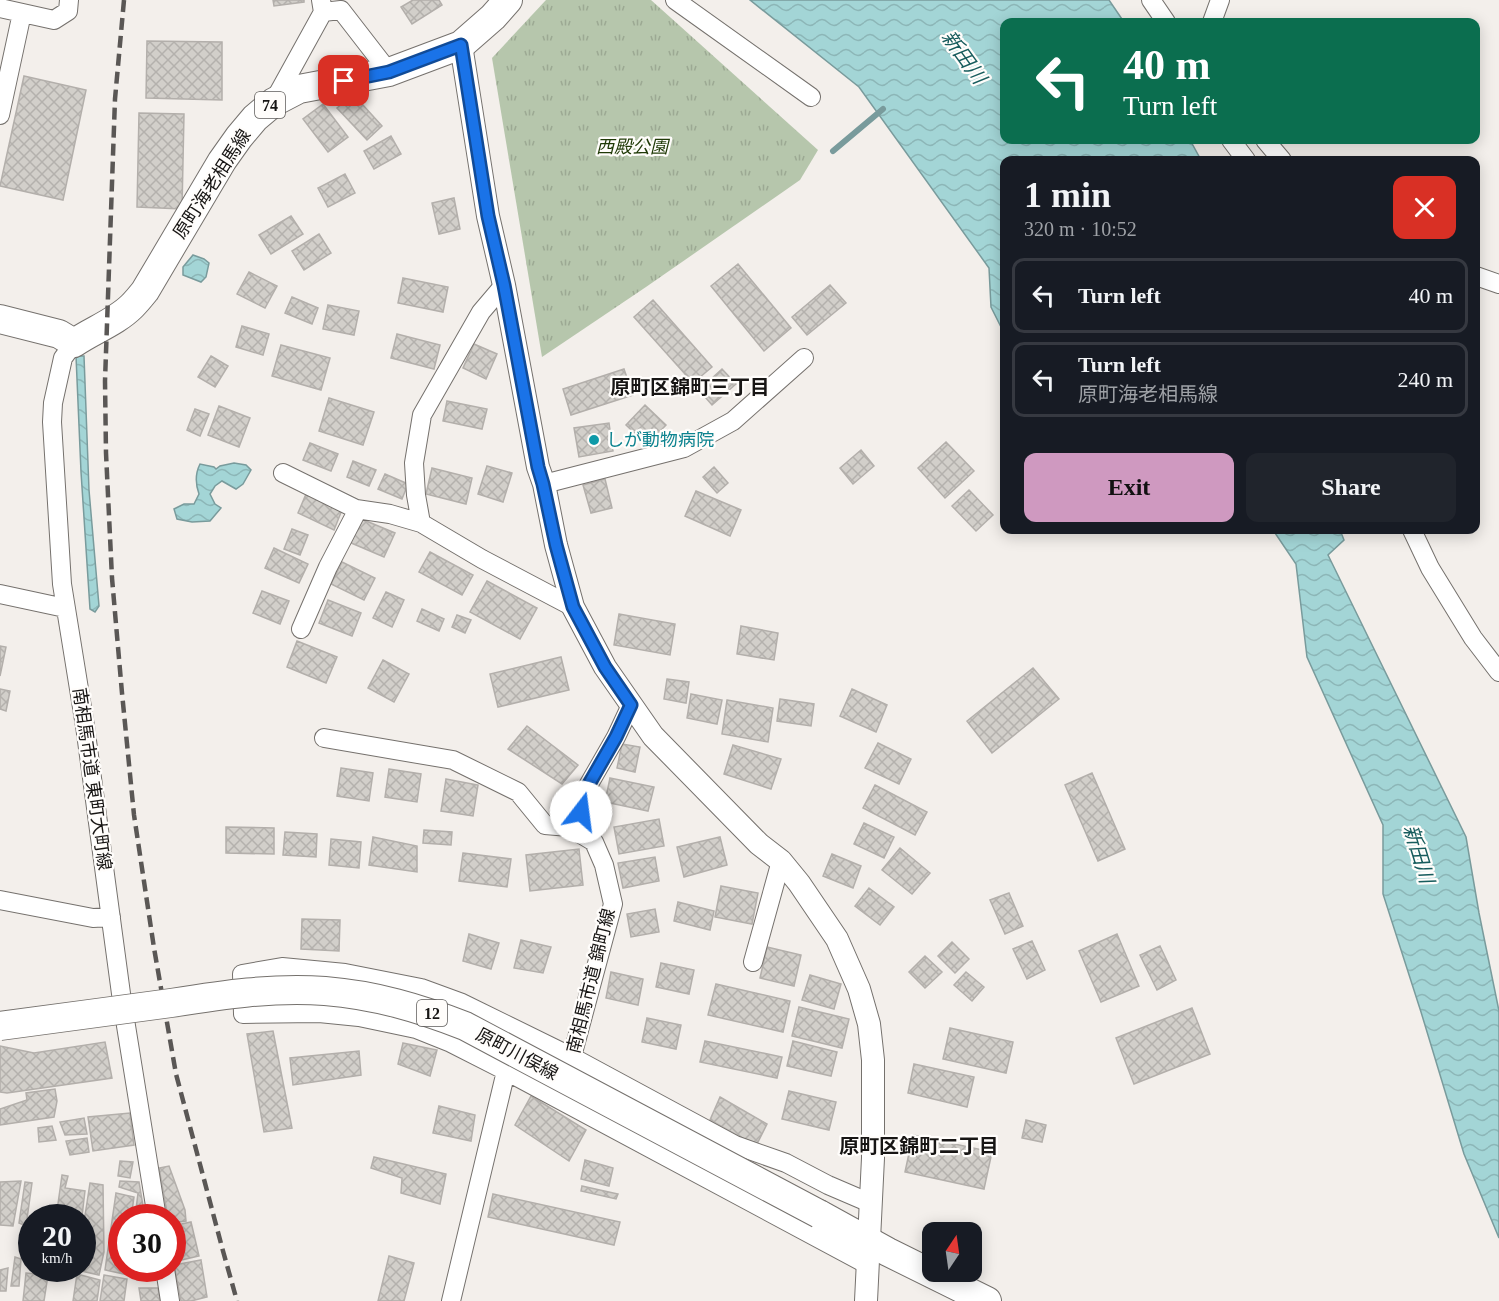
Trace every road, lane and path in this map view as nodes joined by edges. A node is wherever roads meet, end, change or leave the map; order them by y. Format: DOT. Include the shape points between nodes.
graph roads {
  1 [pos="69,0"];
  2 [pos="508,0"];
  3 [pos="675,0"];
  4 [pos="1151,0"];
  5 [pos="1220,0"];
  6 [pos="322,6"];
  7 [pos="0,8"];
  8 [pos="22,13"];
  9 [pos="1163,18"];
  10 [pos="1213,18"];
  11 [pos="461,45"];
  12 [pos="389,72"];
  13 [pos="811,97"];
  14 [pos="274,102"];
  15 [pos="0,115"];
  16 [pos="1268,144"];
  17 [pos="1279,156"];
  18 [pos="1480,277"];
  19 [pos="1499,284"];
  20 [pos="504,285"];
  21 [pos="0,319"];
  22 [pos="74,343"];
  23 [pos="804,358"];
  24 [pos="283,473"];
  25 [pos="543,484"];
  26 [pos="356,508"];
  27 [pos="421,523"];
  28 [pos="1414,534"];
  29 [pos="0,594"];
  30 [pos="573,607"];
  31 [pos="65,608"];
  32 [pos="301,629"];
  33 [pos="1499,672"];
  34 [pos="631,705"];
  35 [pos="324,738"];
  36 [pos="581,834"];
  37 [pos="781,861"];
  38 [pos="0,900"];
  39 [pos="111,917"];
  40 [pos="753,962"];
  41 [pos="123,1010"];
  42 [pos="0,1018"];
  43 [pos="0,1026"];
  44 [pos="0,1035"];
  45 [pos="571,1060"];
  46 [pos="506,1071"];
  47 [pos="870,1203"];
  48 [pos="155,1204"];
  49 [pos="868,1253"];
  50 [pos="167,1282"];
  51 [pos="170,1301"];
  52 [pos="451,1301"];
  53 [pos="866,1301"];
  54 [pos="987,1301"];
  1 -- 8 [label="street" via="68,11 54,20"];
  2 -- 11 [label="main road, 原町海老相馬線 / 74"];
  3 -- 13 [label="street"];
  4 -- 9 [label="street"];
  5 -- 10 [label="street"];
  6 -- 12 [label="street" via="341,10"];
  6 -- 14 [label="street"];
  7 -- 8 [label="street"];
  8 -- 15 [label="street"];
  11 -- 12 [label="main road, 原町海老相馬線 / 74"];
  11 -- 20 [label="street" via="488,216"];
  12 -- 14 [label="main road, 原町海老相馬線 / 74" via="299,89"];
  14 -- 22 [label="main road, 原町海老相馬線 / 74" via="255,118 222,161 145,291 115,319"];
  16 -- 17 [label="street"];
  18 -- 19 [label="street"];
  20 -- 25 [label="street"];
  20 -- 27 [label="street" via="481,312 422,415 414,464"];
  21 -- 22 [label="main road" via="59,334"];
  22 -- 31 [label="street, 南相馬市道 東町大町線" via="63,358 52,422"];
  23 -- 25 [label="street" via="733,421 684,448"];
  24 -- 26 [label="street"];
  25 -- 30 [label="street"];
  26 -- 27 [label="street"];
  26 -- 32 [label="street"];
  27 -- 30 [label="street"];
  28 -- 33 [label="street" via="1473,639"];
  29 -- 31 [label="street"];
  30 -- 34 [label="street" via="605,667"];
  31 -- 39 [label="street, 南相馬市道 東町大町線"];
  34 -- 36 [label="street" via="585,791"];
  34 -- 37 [label="street" via="653,736 759,844"];
  35 -- 36 [label="street" via="453,760 518,792 545,825 569,827"];
  36 -- 45 [label="street, 南相馬市道 錦町線" via="594,843 604,865 613,904"];
  37 -- 40 [label="street"];
  37 -- 47 [label="street" via="837,939 869,1024 873,1060"];
  38 -- 39 [label="street" via="93,918"];
  39 -- 41 [label="street, 南相馬市道 東町大町線"];
  41 -- 42 [label="street"];
  41 -- 44 [label="street"];
  41 -- 48 [label="street, 南相馬市道 東町大町線"];
  43 -- 49 [label="main road, 原町川俣線 / 12, bridge" via="244,992 324,991 391,1001 465,1026 819,1214"];
  45 -- 46 [label="street" via="462,1003 421,988 345,973 282,967 242,974 243,1014 319,1013 370,1019 416,1029"];
  45 -- 47 [label="street" via="735,1145 786,1163"];
  46 -- 49 [label="street"];
  46 -- 52 [label="street"];
  47 -- 49 [label="street"];
  49 -- 53 [label="street"];
  49 -- 54 [label="main road, 原町川俣線 / 12"];
  50 -- 51 [label="street"];
}
